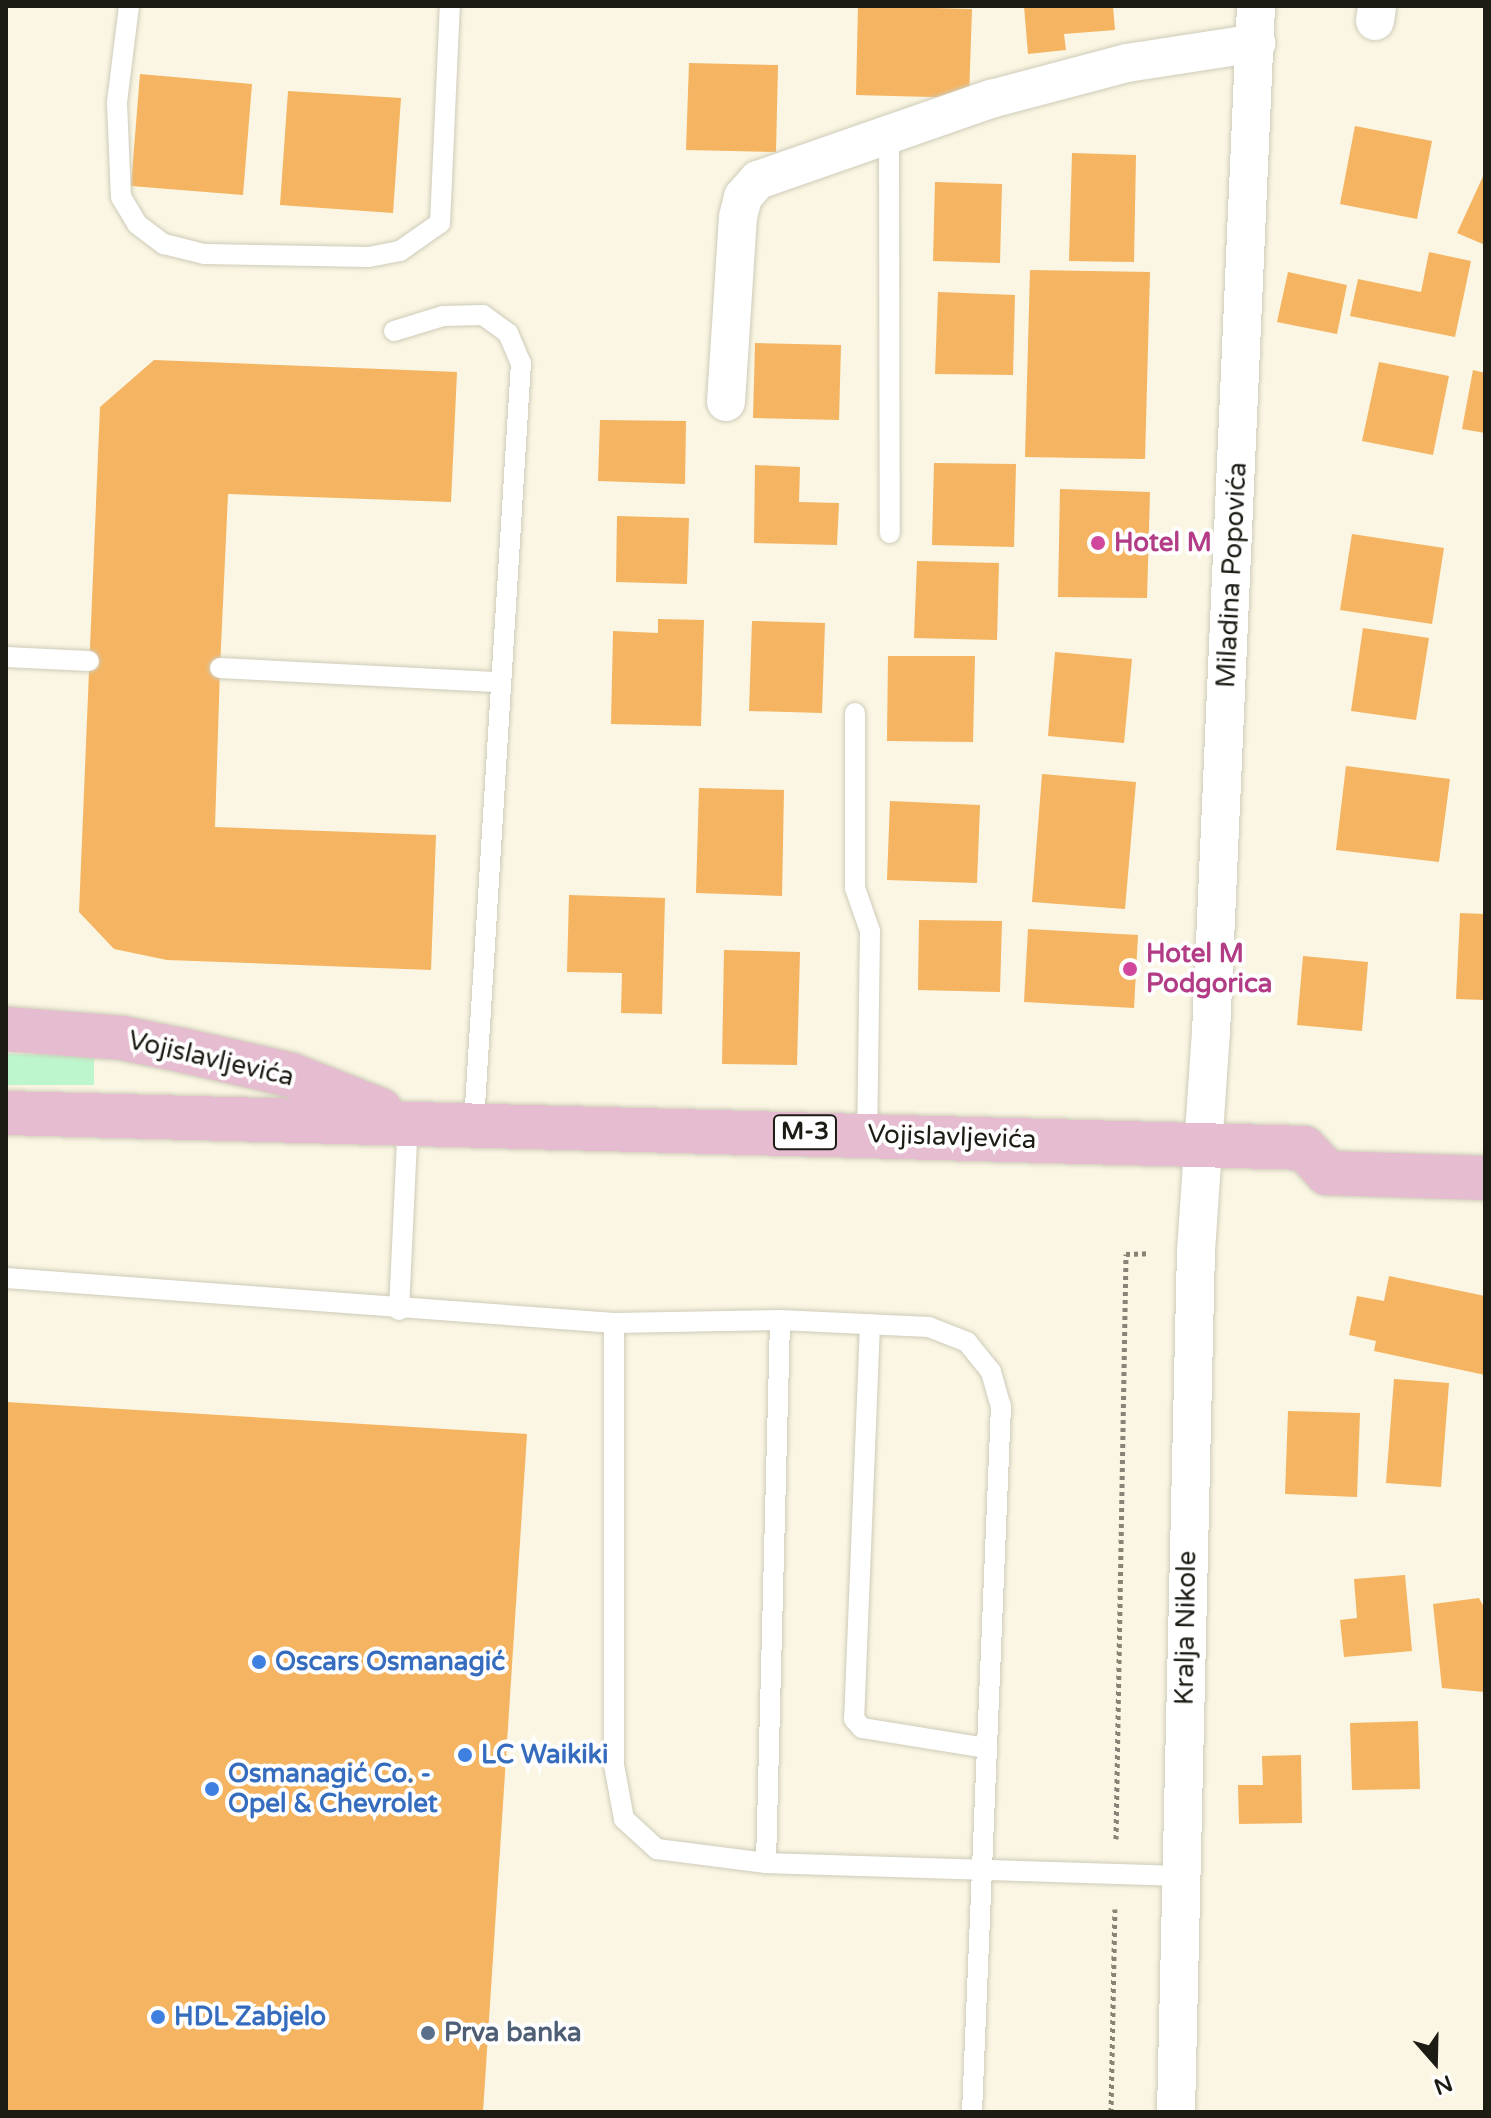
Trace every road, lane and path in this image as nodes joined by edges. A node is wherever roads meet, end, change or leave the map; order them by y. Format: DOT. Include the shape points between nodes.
graph roads {
  1 [pos="129,6"];
  2 [pos="450,6"];
  3 [pos="1256,25"];
  4 [pos="889,132"];
  5 [pos="394,331"];
  6 [pos="726,402"];
  7 [pos="890,533"];
  8 [pos="6,657"];
  9 [pos="89,661"];
  10 [pos="220,668"];
  11 [pos="500,682"];
  12 [pos="855,713"];
  13 [pos="6,1029"];
  14 [pos="6,1113"];
  15 [pos="408,1120"];
  16 [pos="474,1122"];
  17 [pos="867,1134"];
  18 [pos="1201,1144"];
  19 [pos="1485,1178"];
  20 [pos="1196,1251"];
  21 [pos="6,1278"];
  22 [pos="399,1310"];
  23 [pos="780,1320"];
  24 [pos="614,1323"];
  25 [pos="870,1324"];
  26 [pos="986,1748"];
  27 [pos="766,1863"];
  28 [pos="980,1872"];
  29 [pos="1116,1875"];
  30 [pos="1180,1876"];
  31 [pos="972,2112"];
  32 [pos="1111,2112"];
  33 [pos="1176,2112"];
  1 -- 2 [label="lane" via="117,103 121,197 137,224 164,244 204,254 369,257 412,245 440,223"];
  3 -- 4 [label="street"];
  3 -- 18 [label="street, Miladina Popovića" via="1212,1017"];
  4 -- 6 [label="street" via="782,168 758,180 743,197"];
  4 -- 7 [label="lane"];
  5 -- 11 [label="lane" via="443,316 483,315 508,333 521,363"];
  8 -- 9 [label="lane"];
  10 -- 11 [label="lane"];
  11 -- 16 [label="lane"];
  12 -- 17 [label="lane" via="855,888 870,931"];
  13 -- 15 [label="main road, Vojislavljevića / M-3" via="122,1038 181,1050 291,1075"];
  14 -- 15 [label="main road, Vojislavljevića / M-3"];
  15 -- 16 [label="main road, Vojislavljevića / M-3"];
  15 -- 22 [label="lane"];
  16 -- 17 [label="main road, Vojislavljevića / M-3"];
  17 -- 18 [label="main road, Vojislavljevića / M-3"];
  18 -- 19 [label="main road, Vojislavljevića / M-3" via="1304,1148 1327,1173"];
  18 -- 20 [label="street, Kralja Nikole"];
  20 -- 29 [label="path" via="1126,1254"];
  20 -- 30 [label="street, Kralja Nikole"];
  21 -- 22 [label="lane"];
  22 -- 24 [label="lane"];
  23 -- 24 [label="lane"];
  23 -- 25 [label="lane"];
  23 -- 27 [label="lane"];
  24 -- 27 [label="lane" via="614,1765 624,1819 657,1849"];
  25 -- 26 [label="lane" via="929,1327 967,1342 991,1372 1001,1406"];
  25 -- 26 [label="lane" via="854,1719 862,1728"];
  26 -- 28 [label="lane"];
  27 -- 28 [label="lane"];
  28 -- 29 [label="lane"];
  28 -- 31 [label="lane"];
  29 -- 30 [label="lane"];
  29 -- 32 [label="path"];
  30 -- 33 [label="street, Kralja Nikole"];
}
